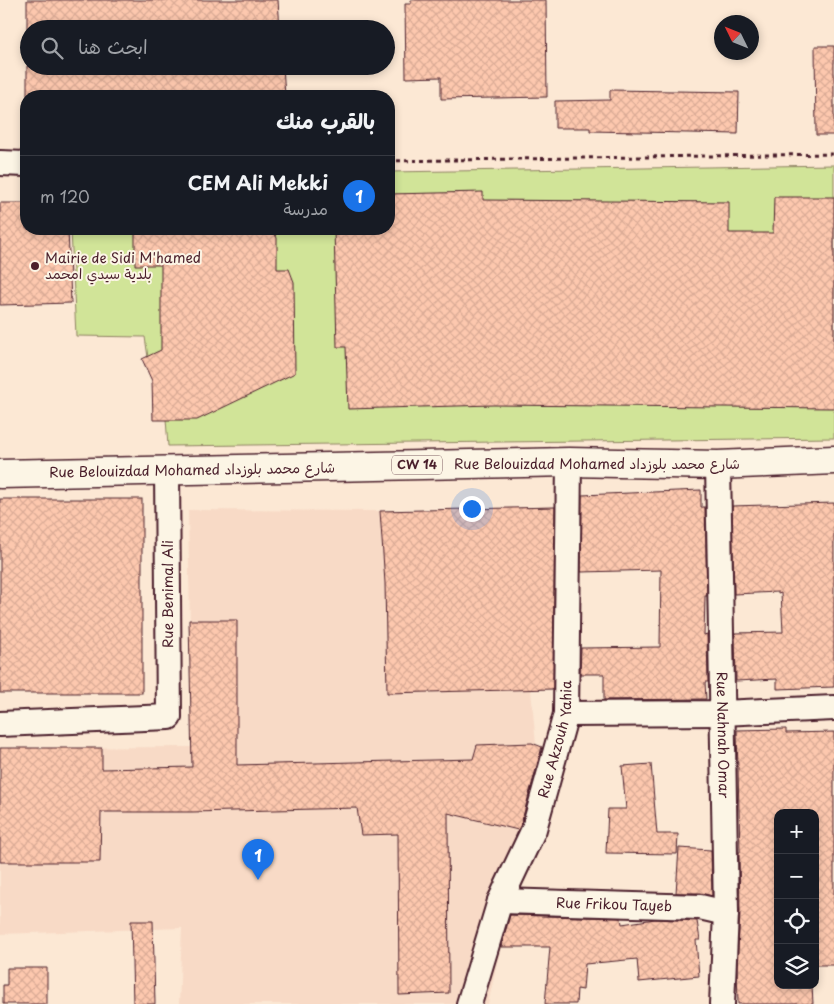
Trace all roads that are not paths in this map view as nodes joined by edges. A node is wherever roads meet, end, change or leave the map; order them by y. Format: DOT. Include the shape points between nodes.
graph roads {
  1 [pos="0,163"];
  2 [pos="20,164"];
  3 [pos="834,460"];
  4 [pos="569,462"];
  5 [pos="718,465"];
  6 [pos="167,471"];
  7 [pos="0,474"];
  8 [pos="834,708"];
  9 [pos="722,713"];
  10 [pos="566,714"];
  11 [pos="0,724"];
  12 [pos="500,901"];
  13 [pos="726,913"];
  14 [pos="469,1004"];
  15 [pos="722,1004"];
  1 -- 2 [label="street"];
  3 -- 5 [label="main road, Rue Belouizdad Mohamed شارع محمد بلوزداد / CW 14"];
  4 -- 5 [label="main road, Rue Belouizdad Mohamed شارع محمد بلوزداد / CW 14"];
  4 -- 6 [label="main road, Rue Belouizdad Mohamed شارع محمد بلوزداد / CW 14"];
  4 -- 10 [label="street, Rue Akzouh Yahia"];
  5 -- 9 [label="street, Rue Nahnah Omar"];
  6 -- 7 [label="main road, Rue Belouizdad Mohamed شارع محمد بلوزداد / CW 14"];
  6 -- 11 [label="street, Rue Benimal Ali" via="169,717"];
  8 -- 9 [label="street"];
  9 -- 10 [label="street"];
  9 -- 13 [label="street, Rue Nahnah Omar"];
  10 -- 12 [label="street, Rue Akzouh Yahia" via="534,829"];
  12 -- 13 [label="street, Rue Frikou Tayeb" via="700,907"];
  12 -- 14 [label="street, Rue Akzouh Yahia"];
  13 -- 15 [label="street, Rue Nahnah Omar"];
}
